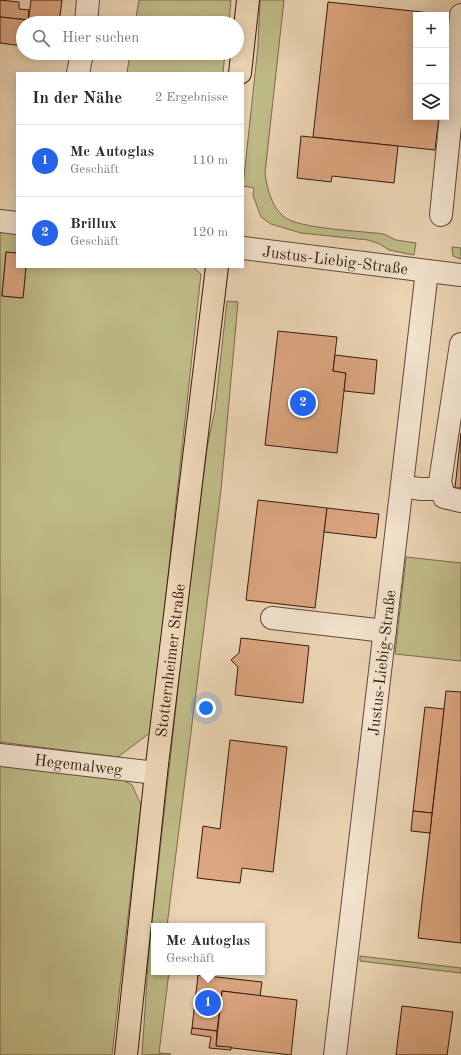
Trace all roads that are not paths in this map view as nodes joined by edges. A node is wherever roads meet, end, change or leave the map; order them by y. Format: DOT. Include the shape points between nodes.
graph roads {
  1 [pos="88,0"];
  2 [pos="248,0"];
  3 [pos="461,14"];
  4 [pos="87,16"];
  5 [pos="244,36"];
  6 [pos="81,60"];
  7 [pos="241,60"];
  8 [pos="78,72"];
  9 [pos="240,72"];
  10 [pos="441,215"];
  11 [pos="0,221"];
  12 [pos="16,223"];
  13 [pos="244,248"];
  14 [pos="217,268"];
  15 [pos="428,271"];
  16 [pos="461,275"];
  17 [pos="461,344"];
  18 [pos="402,486"];
  19 [pos="442,489"];
  20 [pos="461,501"];
  21 [pos="272,618"];
  22 [pos="385,631"];
  23 [pos="0,755"];
  24 [pos="156,773"];
  25 [pos="126,1055"];
  26 [pos="335,1055"];
  1 -- 4 [label="street"];
  2 -- 5 [label="main road"];
  3 -- 10 [label="street"];
  6 -- 8 [label="street"];
  7 -- 9 [label="main road"];
  11 -- 12 [label="street"];
  13 -- 15 [label="street, Justus-Liebig-Straße"];
  14 -- 24 [label="main road, Stotternheimer Straße"];
  15 -- 16 [label="street, Justus-Liebig-Straße"];
  15 -- 18 [label="street, Justus-Liebig-Straße"];
  17 -- 19 [label="street" via="440,482"];
  18 -- 19 [label="street"];
  18 -- 22 [label="street, Justus-Liebig-Straße"];
  19 -- 20 [label="street" via="444,497"];
  21 -- 22 [label="street"];
  22 -- 26 [label="street, Justus-Liebig-Straße"];
  23 -- 24 [label="street, Hegemalweg"];
  24 -- 25 [label="main road, Stotternheimer Straße"];
}
